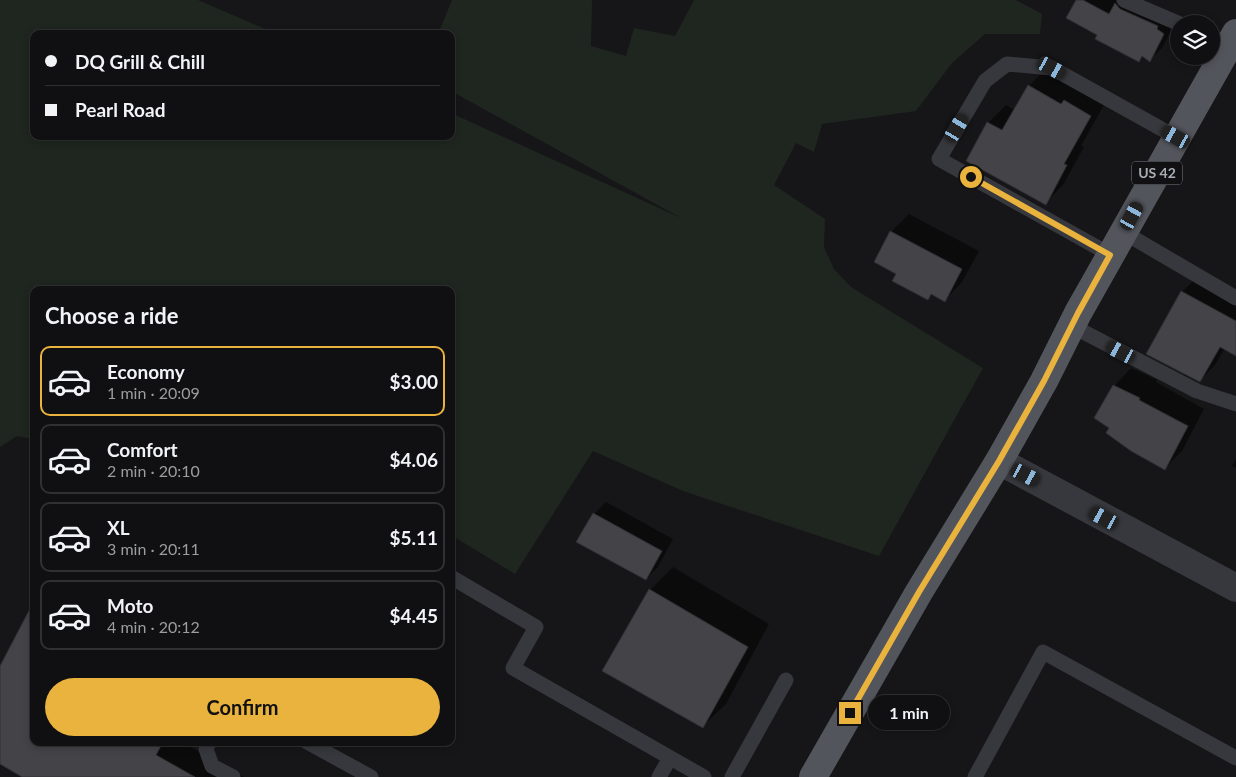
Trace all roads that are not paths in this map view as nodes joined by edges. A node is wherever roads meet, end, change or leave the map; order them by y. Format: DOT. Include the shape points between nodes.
graph roads {
  1 [pos="1124,0"];
  2 [pos="1170,20"];
  3 [pos="1225,41"];
  4 [pos="1176,137"];
  5 [pos="1117,244"];
  6 [pos="1236,298"];
  7 [pos="1072,326"];
  8 [pos="1236,404"];
  9 [pos="999,461"];
  10 [pos="455,579"];
  11 [pos="1236,588"];
  12 [pos="786,680"];
  13 [pos="207,746"];
  14 [pos="315,746"];
  15 [pos="670,758"];
  16 [pos="1236,758"];
  17 [pos="233,777"];
  18 [pos="371,777"];
  19 [pos="660,777"];
  20 [pos="704,777"];
  21 [pos="732,777"];
  22 [pos="814,777"];
  23 [pos="975,777"];
  1 -- 2 [label="lane"];
  3 -- 4 [label="main road, US 42"];
  4 -- 5 [label="main road, US 42"];
  4 -- 5 [label="lane" via="1052,68 1006,64 985,81 939,160"];
  5 -- 6 [label="lane"];
  5 -- 7 [label="main road, US 42"];
  7 -- 8 [label="lane" via="1197,391"];
  7 -- 9 [label="main road, US 42"];
  9 -- 11 [label="street"];
  9 -- 22 [label="main road, US 42" via="919,592"];
  10 -- 15 [label="lane" via="536,627 513,668"];
  12 -- 21 [label="lane"];
  13 -- 17 [label="lane" via="212,766"];
  14 -- 18 [label="lane"];
  15 -- 19 [label="lane"];
  15 -- 20 [label="lane"];
  16 -- 23 [label="lane" via="1043,652"];
}
